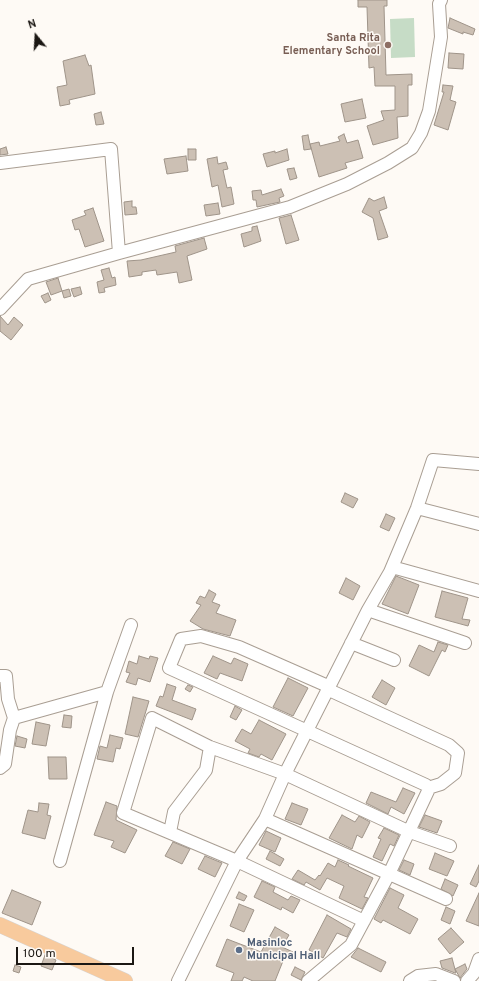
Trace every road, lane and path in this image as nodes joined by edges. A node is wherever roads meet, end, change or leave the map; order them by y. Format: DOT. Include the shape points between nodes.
graph roads {
  1 [pos="441,0"];
  2 [pos="0,163"];
  3 [pos="119,252"];
  4 [pos="0,309"];
  5 [pos="479,464"];
  6 [pos="416,508"];
  7 [pos="479,524"];
  8 [pos="392,567"];
  9 [pos="479,591"];
  10 [pos="368,610"];
  11 [pos="131,625"];
  12 [pos="352,643"];
  13 [pos="465,643"];
  14 [pos="394,660"];
  15 [pos="0,676"];
  16 [pos="329,689"];
  17 [pos="107,692"];
  18 [pos="14,718"];
  19 [pos="307,732"];
  20 [pos="210,747"];
  21 [pos="0,768"];
  22 [pos="285,774"];
  23 [pos="428,788"];
  24 [pos="265,819"];
  25 [pos="170,832"];
  26 [pos="410,832"];
  27 [pos="450,846"];
  28 [pos="60,861"];
  29 [pos="237,861"];
  30 [pos="389,874"];
  31 [pos="446,900"];
  32 [pos="364,921"];
  33 [pos="0,925"];
  34 [pos="479,958"];
  35 [pos="125,981"];
  36 [pos="178,981"];
  37 [pos="308,981"];
  38 [pos="410,981"];
  39 [pos="454,981"];
  40 [pos="467,981"];
  1 -- 3 [label="street" via="441,37 429,111 412,148 347,184 290,207"];
  2 -- 3 [label="street" via="111,149"];
  3 -- 4 [label="street" via="28,279"];
  5 -- 6 [label="street" via="433,460"];
  6 -- 7 [label="street"];
  6 -- 8 [label="street"];
  8 -- 9 [label="street"];
  8 -- 10 [label="street"];
  10 -- 12 [label="street"];
  10 -- 13 [label="street"];
  11 -- 17 [label="street"];
  12 -- 14 [label="street"];
  12 -- 16 [label="street"];
  15 -- 18 [label="street" via="6,676 8,699"];
  16 -- 19 [label="street"];
  16 -- 19 [label="street" via="239,647 201,636 181,639 169,668"];
  16 -- 23 [label="street" via="449,745 458,753 455,773 441,784"];
  17 -- 18 [label="street"];
  17 -- 28 [label="street"];
  18 -- 21 [label="street" via="5,764"];
  19 -- 22 [label="street"];
  19 -- 23 [label="street"];
  20 -- 22 [label="street"];
  20 -- 25 [label="street" via="206,770 174,812"];
  20 -- 25 [label="street" via="152,718 122,814"];
  22 -- 24 [label="street"];
  22 -- 26 [label="street"];
  23 -- 26 [label="street"];
  24 -- 29 [label="street"];
  24 -- 30 [label="street"];
  25 -- 29 [label="street"];
  26 -- 27 [label="street"];
  26 -- 30 [label="street"];
  29 -- 32 [label="street"];
  29 -- 36 [label="street"];
  30 -- 31 [label="street"];
  30 -- 32 [label="street"];
  32 -- 37 [label="street" via="351,945"];
  33 -- 35 [label="main road"];
  34 -- 40 [label="street" via="474,973"];
  38 -- 39 [label="street" via="418,976 436,974"];
}
